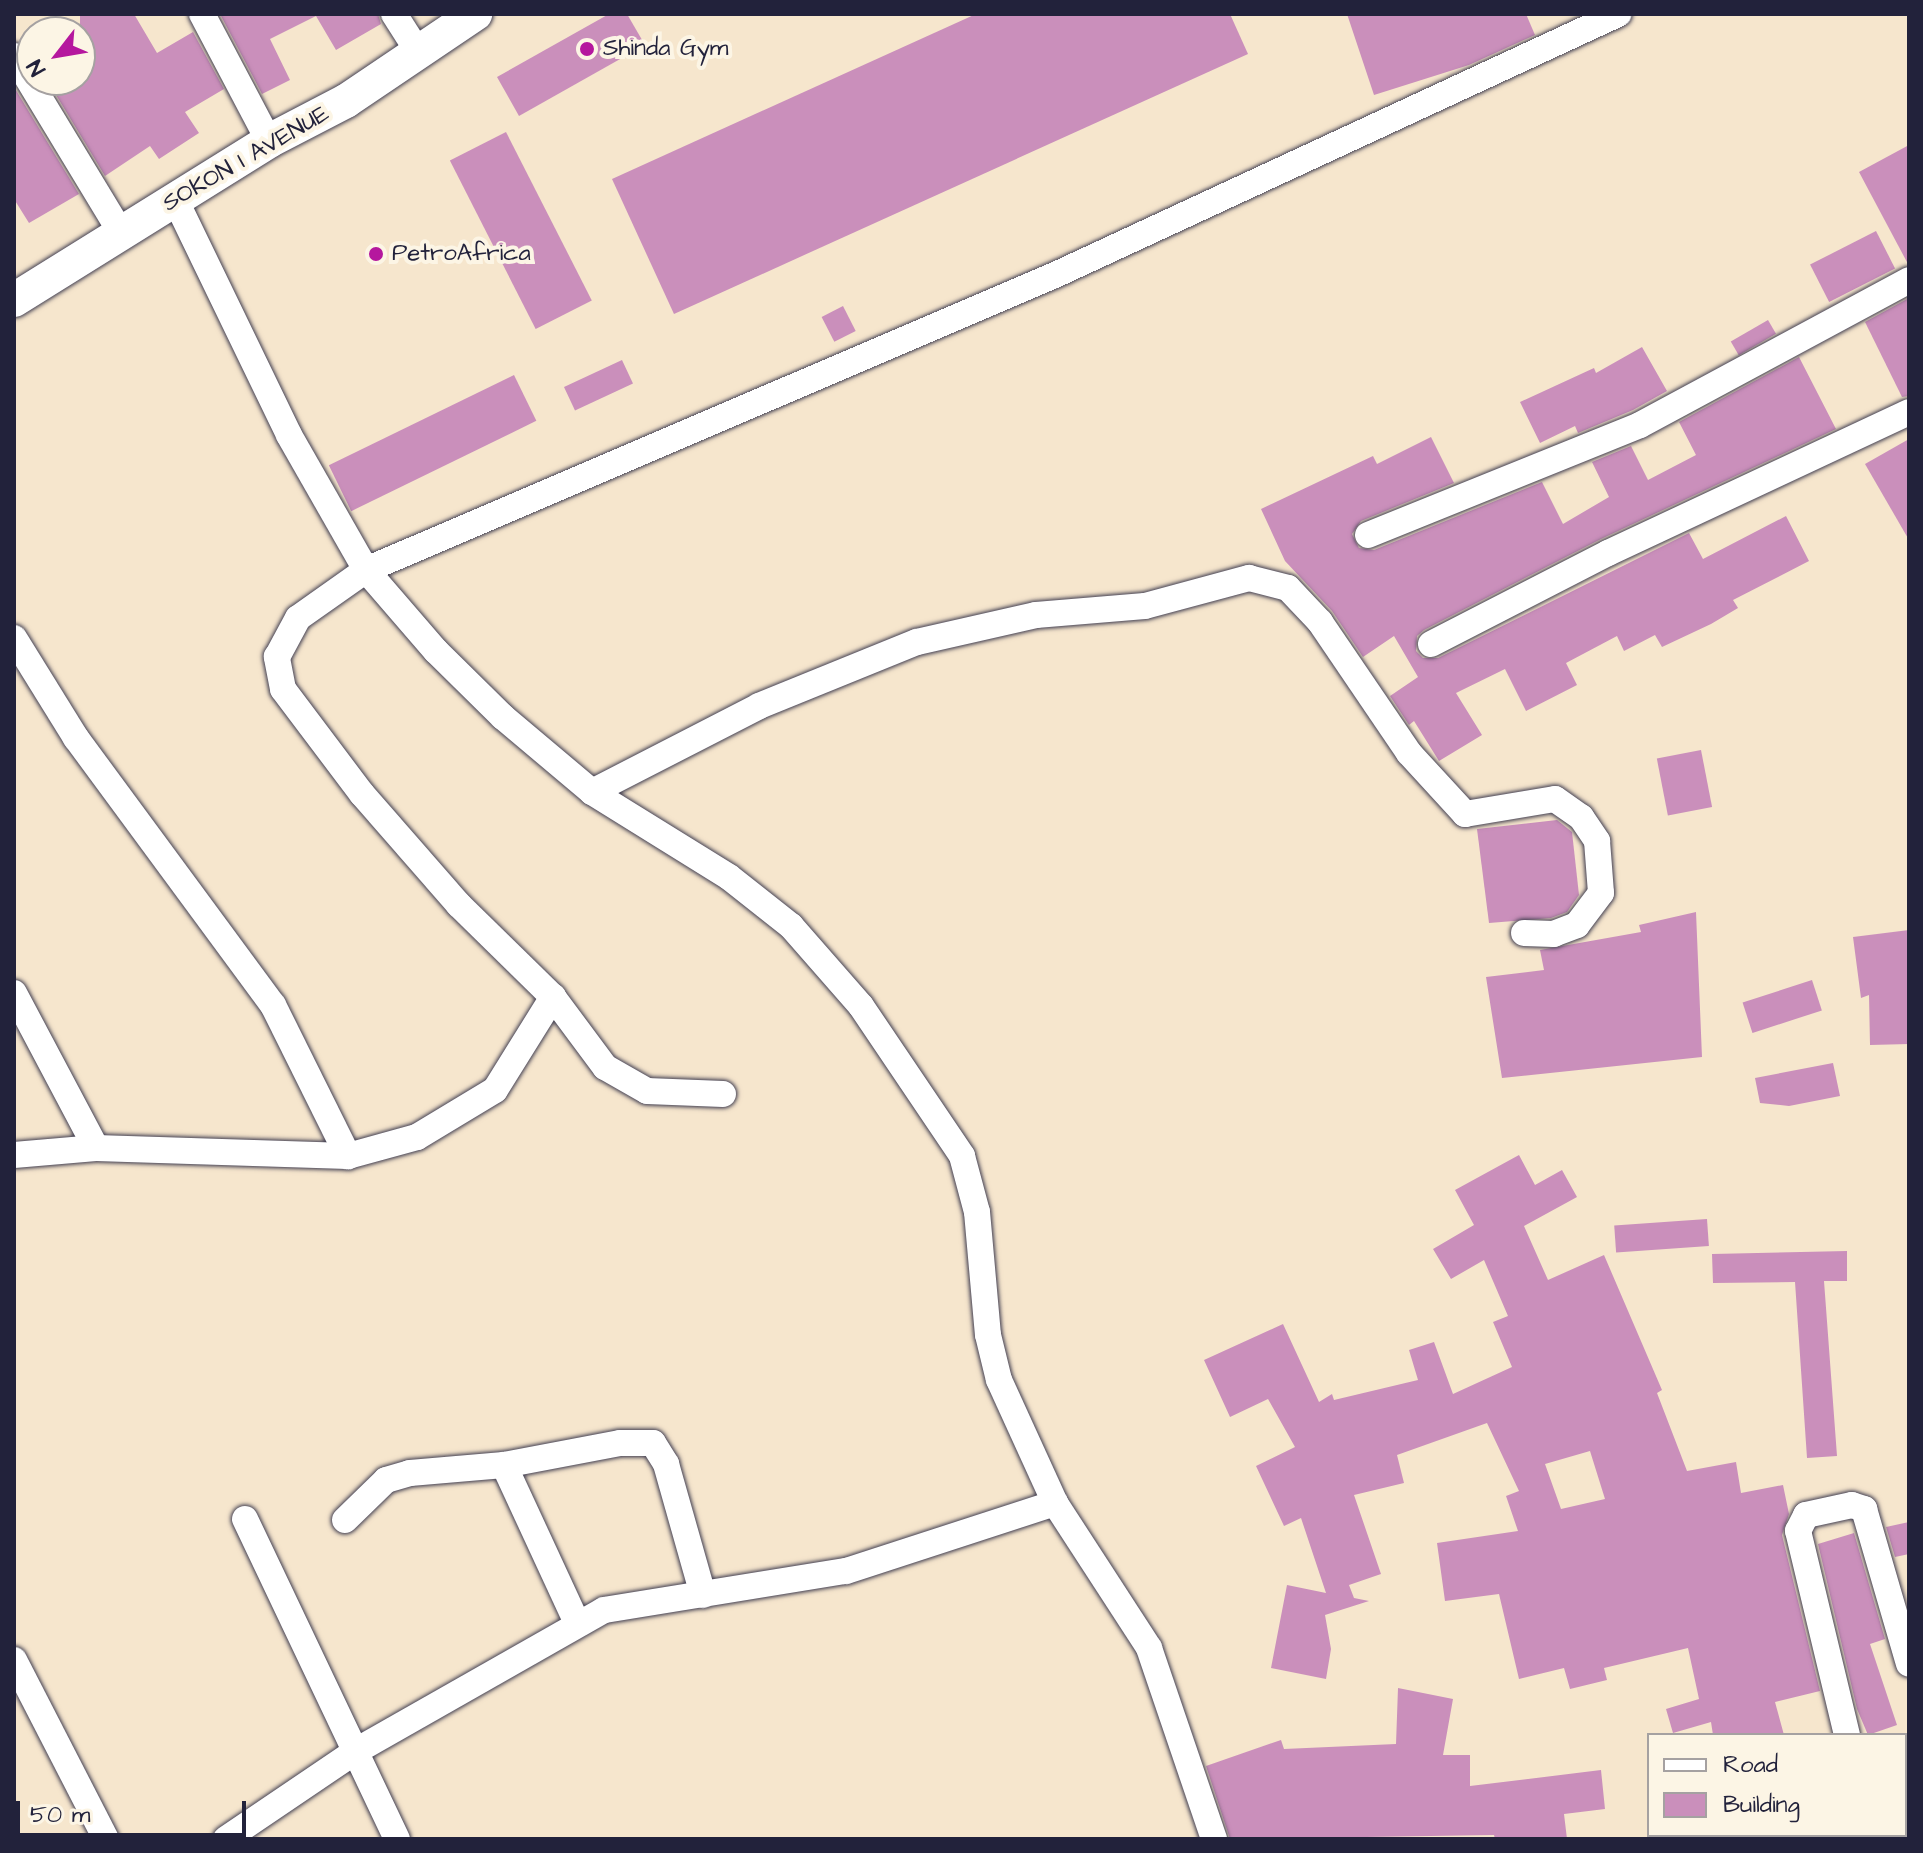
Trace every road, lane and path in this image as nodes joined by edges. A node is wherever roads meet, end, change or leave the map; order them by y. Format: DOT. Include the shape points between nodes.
graph roads {
  1 [pos="202,14"];
  2 [pos="394,14"];
  3 [pos="475,14"];
  4 [pos="1618,14"];
  5 [pos="417,50"];
  6 [pos="14,56"];
  7 [pos="269,141"];
  8 [pos="175,199"];
  9 [pos="121,233"];
  10 [pos="1909,280"];
  11 [pos="14,300"];
  12 [pos="1909,412"];
  13 [pos="1368,535"];
  14 [pos="366,570"];
  15 [pos="14,638"];
  16 [pos="1431,644"];
  17 [pos="592,792"];
  18 [pos="1524,933"];
  19 [pos="14,993"];
  20 [pos="553,997"];
  21 [pos="723,1094"];
  22 [pos="96,1148"];
  23 [pos="14,1155"];
  24 [pos="348,1156"];
  25 [pos="504,1465"];
  26 [pos="1055,1503"];
  27 [pos="245,1519"];
  28 [pos="345,1520"];
  29 [pos="703,1595"];
  30 [pos="577,1623"];
  31 [pos="14,1660"];
  32 [pos="1909,1664"];
  33 [pos="1847,1733"];
  34 [pos="356,1751"];
  35 [pos="106,1839"];
  36 [pos="226,1839"];
  37 [pos="397,1839"];
  38 [pos="1214,1839"];
  1 -- 7 [label="street"];
  2 -- 5 [label="street"];
  3 -- 5 [label="street, SOKON I AVENUE"];
  4 -- 14 [label="street" via="1055,275"];
  5 -- 7 [label="street, SOKON I AVENUE" via="346,101"];
  6 -- 9 [label="street"];
  7 -- 8 [label="street, SOKON I AVENUE"];
  8 -- 9 [label="street, SOKON I AVENUE"];
  8 -- 14 [label="street" via="289,435"];
  9 -- 11 [label="street, SOKON I AVENUE"];
  10 -- 13 [label="street" via="1640,425"];
  12 -- 16 [label="street" via="1608,553"];
  14 -- 17 [label="street" via="491,706"];
  14 -- 20 [label="street" via="298,618 277,657 283,689 362,794 459,905"];
  15 -- 24 [label="street" via="76,738 273,1005"];
  17 -- 18 [label="street" via="759,706 917,642 1036,615 1145,606 1249,578 1288,588 1320,622 1409,753 1465,814 1555,799 1581,817 1597,841 1601,893 1577,925 1554,934"];
  17 -- 26 [label="street" via="729,877 791,926 861,1006 923,1095 962,1156 977,1212 988,1335 999,1380"];
  19 -- 22 [label="street"];
  20 -- 21 [label="street" via="605,1067 647,1091"];
  20 -- 24 [label="street" via="495,1090 417,1137"];
  22 -- 23 [label="street"];
  22 -- 24 [label="street"];
  25 -- 28 [label="street" via="386,1480"];
  25 -- 29 [label="street" via="620,1443 653,1443 666,1464"];
  25 -- 30 [label="street"];
  26 -- 29 [label="street" via="846,1571"];
  26 -- 38 [label="street" via="1149,1648"];
  27 -- 34 [label="street"];
  29 -- 30 [label="street" via="619,1606"];
  30 -- 34 [label="street"];
  31 -- 35 [label="street"];
  32 -- 33 [label="street" via="1864,1509 1852,1505 1806,1515 1798,1531"];
  34 -- 36 [label="street"];
  34 -- 37 [label="street"];
}
